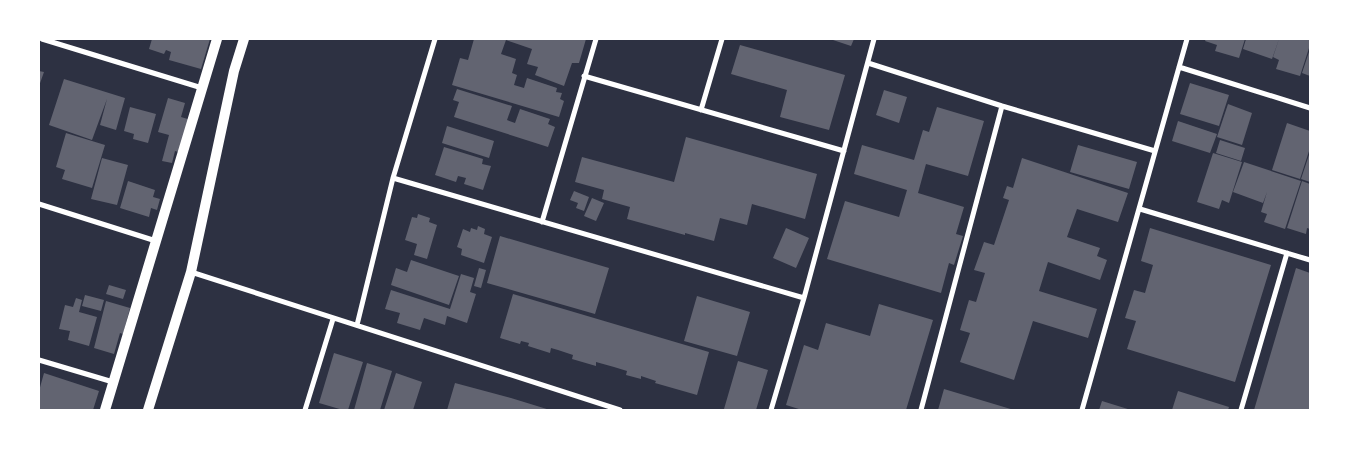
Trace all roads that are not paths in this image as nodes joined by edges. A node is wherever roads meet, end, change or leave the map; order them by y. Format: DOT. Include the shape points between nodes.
graph roads {
  1 [pos="42,39"];
  2 [pos="216,39"];
  3 [pos="244,39"];
  4 [pos="435,39"];
  5 [pos="596,39"];
  6 [pos="722,39"];
  7 [pos="874,39"];
  8 [pos="1187,39"];
  9 [pos="59,41"];
  10 [pos="868,64"];
  11 [pos="1179,67"];
  12 [pos="584,76"];
  13 [pos="202,88"];
  14 [pos="1002,106"];
  15 [pos="1310,108"];
  16 [pos="701,110"];
  17 [pos="844,151"];
  18 [pos="1155,151"];
  19 [pos="394,178"];
  20 [pos="39,204"];
  21 [pos="1140,209"];
  22 [pos="542,222"];
  23 [pos="157,242"];
  24 [pos="1288,254"];
  25 [pos="1310,260"];
  26 [pos="191,272"];
  27 [pos="804,298"];
  28 [pos="333,319"];
  29 [pos="356,325"];
  30 [pos="39,360"];
  31 [pos="113,382"];
  32 [pos="612,409"];
  33 [pos="105,410"];
  34 [pos="148,410"];
  35 [pos="305,410"];
  36 [pos="620,410"];
  37 [pos="771,410"];
  38 [pos="921,410"];
  39 [pos="1082,410"];
  40 [pos="1241,410"];
  1 -- 9 [label="street"];
  2 -- 13 [label="main road"];
  3 -- 26 [label="main road" via="234,71"];
  4 -- 19 [label="street"];
  5 -- 12 [label="street"];
  6 -- 16 [label="street"];
  7 -- 10 [label="street"];
  8 -- 11 [label="street"];
  9 -- 13 [label="street"];
  10 -- 14 [label="street"];
  10 -- 17 [label="street"];
  11 -- 15 [label="street"];
  11 -- 18 [label="street"];
  12 -- 16 [label="street"];
  12 -- 22 [label="street"];
  13 -- 23 [label="main road"];
  14 -- 18 [label="street"];
  14 -- 38 [label="street"];
  16 -- 17 [label="street"];
  17 -- 27 [label="street"];
  18 -- 21 [label="street"];
  19 -- 22 [label="street"];
  19 -- 29 [label="street"];
  20 -- 23 [label="street"];
  21 -- 24 [label="street"];
  21 -- 39 [label="street"];
  22 -- 27 [label="street"];
  23 -- 31 [label="main road"];
  24 -- 25 [label="street"];
  24 -- 40 [label="street"];
  26 -- 28 [label="street"];
  26 -- 34 [label="main road"];
  27 -- 37 [label="street"];
  28 -- 29 [label="street"];
  28 -- 35 [label="street"];
  29 -- 32 [label="street"];
  30 -- 31 [label="street"];
  31 -- 33 [label="main road"];
  32 -- 36 [label="street"];
}
